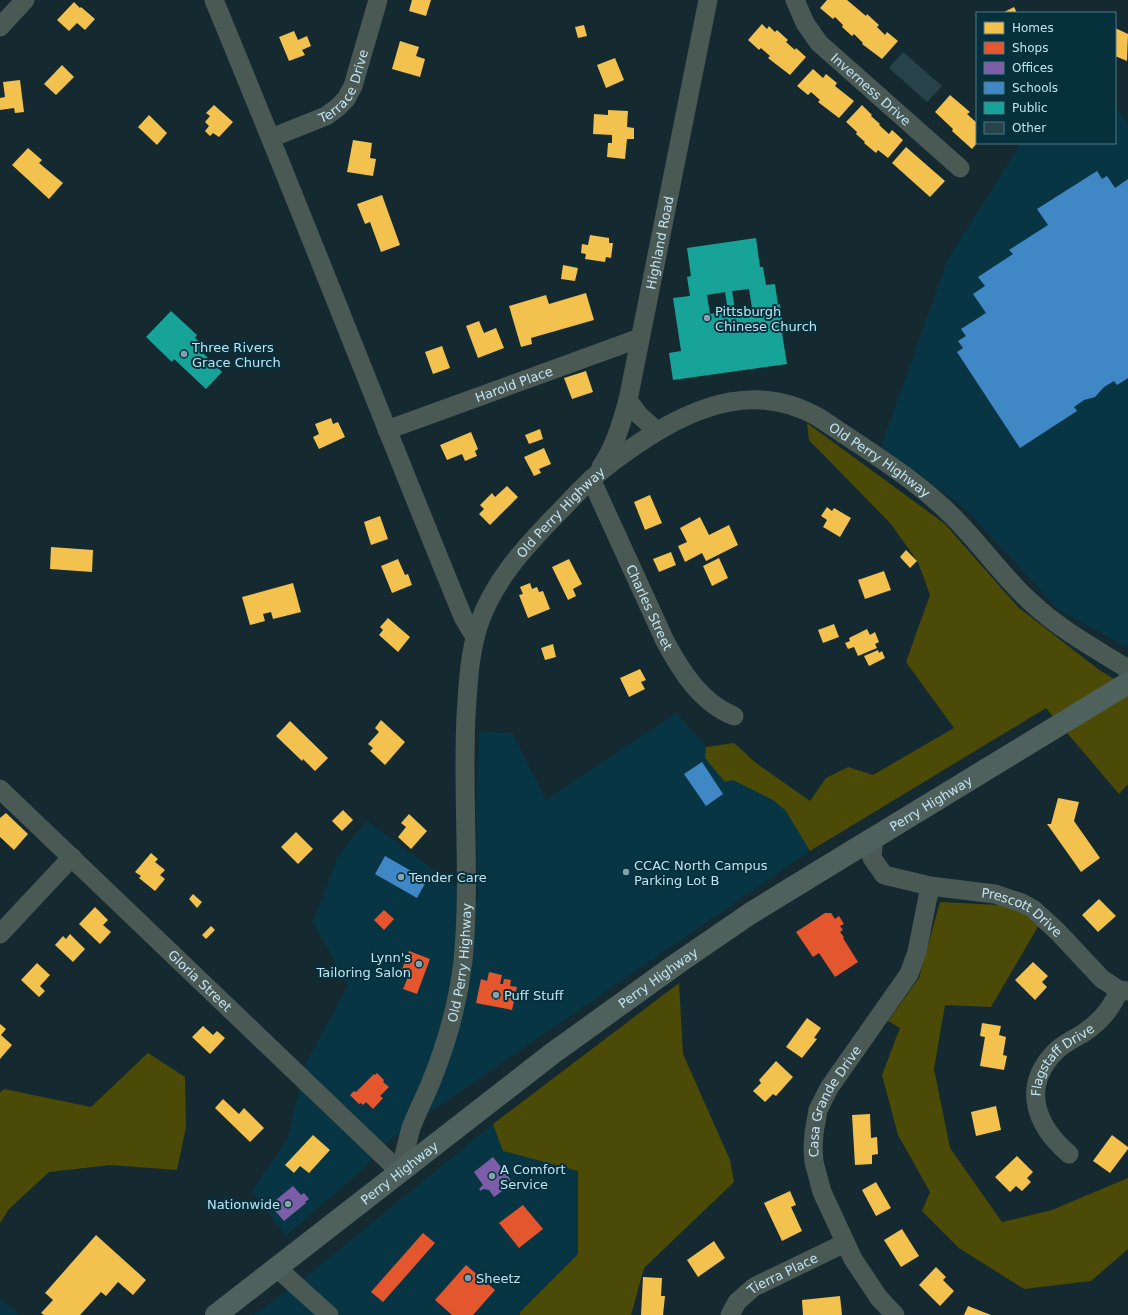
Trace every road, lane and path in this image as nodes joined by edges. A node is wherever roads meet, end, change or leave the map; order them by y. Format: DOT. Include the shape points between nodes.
graph roads {
  1 [pos="25,0"];
  2 [pos="214,0"];
  3 [pos="378,0"];
  4 [pos="708,0"];
  5 [pos="795,0"];
  6 [pos="0,27"];
  7 [pos="271,138"];
  8 [pos="960,168"];
  9 [pos="640,338"];
  10 [pos="628,400"];
  11 [pos="387,430"];
  12 [pos="657,431"];
  13 [pos="591,479"];
  14 [pos="477,630"];
  15 [pos="1128,669"];
  16 [pos="1128,683"];
  17 [pos="734,716"];
  18 [pos="0,789"];
  19 [pos="871,844"];
  20 [pos="72,857"];
  21 [pos="930,886"];
  22 [pos="0,934"];
  23 [pos="1124,991"];
  24 [pos="1069,1154"];
  25 [pos="400,1172"];
  26 [pos="845,1243"];
  27 [pos="277,1268"];
  28 [pos="216,1315"];
  29 [pos="329,1315"];
  30 [pos="730,1315"];
  31 [pos="895,1315"];
  1 -- 6 [label="street"];
  2 -- 7 [label="street"];
  3 -- 7 [label="street, Terrace Drive" via="353,86 346,99 326,116"];
  4 -- 9 [label="street, Highland Road"];
  5 -- 8 [label="street, Inverness Drive" via="813,37"];
  7 -- 11 [label="street"];
  9 -- 10 [label="street, Highland Road"];
  9 -- 11 [label="street, Harold Place"];
  10 -- 12 [label="street" via="639,415"];
  10 -- 13 [label="street, Highland Road" via="617,437"];
  11 -- 14 [label="street" via="464,617"];
  12 -- 13 [label="street, Old Perry Highway"];
  12 -- 15 [label="street, Old Perry Highway" via="705,408 732,401 773,402 806,411 927,493 960,524 1040,611"];
  13 -- 14 [label="street, Old Perry Highway" via="522,551 490,599"];
  13 -- 17 [label="street, Charles Street" via="680,668 703,696 725,713"];
  14 -- 25 [label="street, Old Perry Highway" via="469,668 466,730 466,914 462,969 447,1038 412,1126"];
  16 -- 19 [label="main road, Perry Highway"];
  18 -- 20 [label="street, Gloria Street"];
  19 -- 21 [label="street, Prescott Drive" via="883,852 893,867 893,877"];
  19 -- 25 [label="main road, Perry Highway" via="751,913 678,963 553,1053"];
  20 -- 22 [label="street"];
  20 -- 25 [label="street, Gloria Street"];
  21 -- 23 [label="street, Prescott Drive" via="995,894 1033,909 1102,979"];
  21 -- 26 [label="street, Casa Grande Drive" via="910,974 829,1088 815,1122 813,1148 818,1179"];
  23 -- 24 [label="street, Flagstaff Drive" via="1105,1015 1057,1050 1048,1060 1036,1088 1035,1104 1040,1118 1059,1145"];
  25 -- 27 [label="main road, Perry Highway"];
  26 -- 30 [label="street, Tierra Place" via="754,1287 737,1302"];
  26 -- 31 [label="street, Casa Grande Drive" via="869,1284"];
  27 -- 28 [label="main road, Perry Highway"];
  27 -- 29 [label="street"];
}
